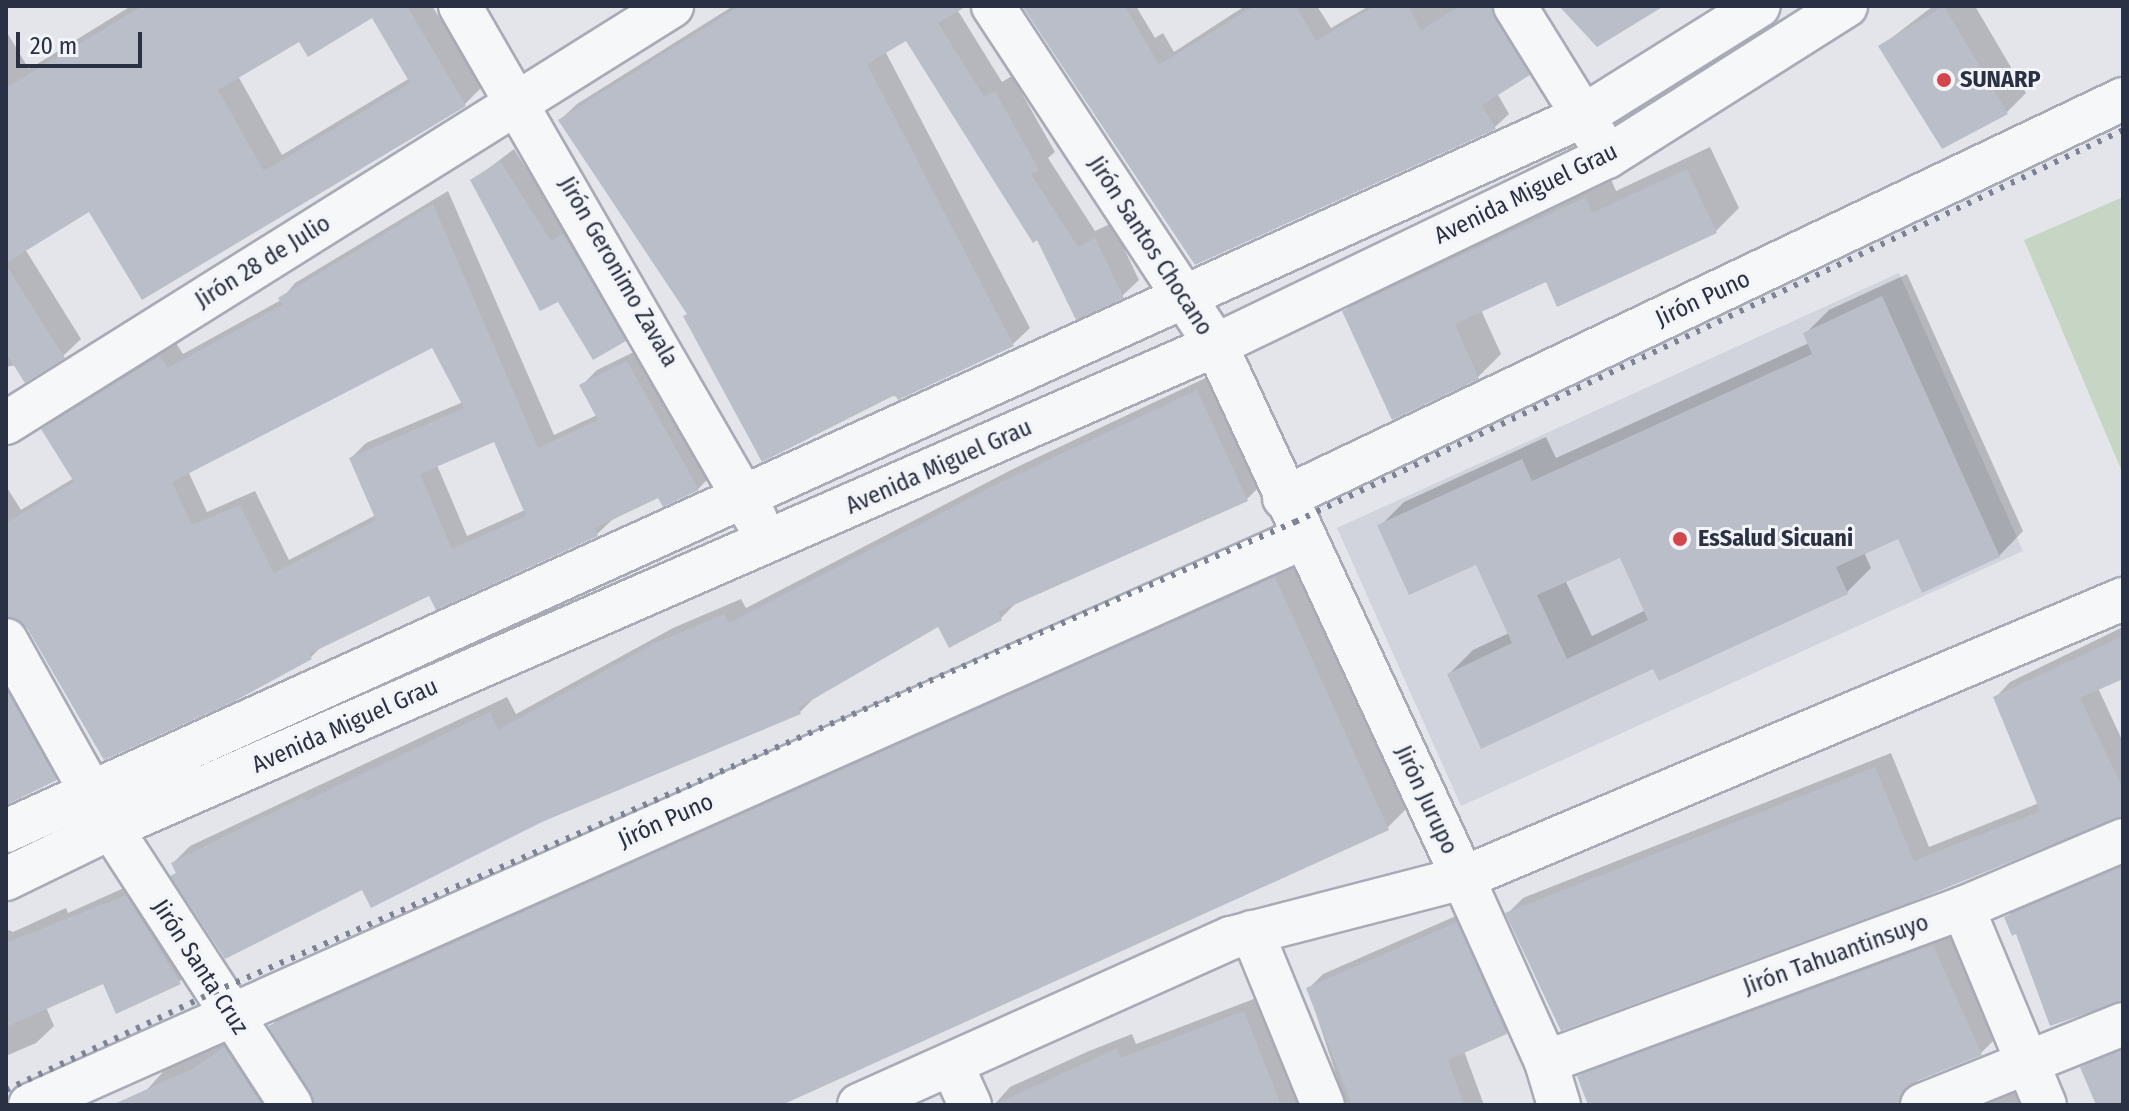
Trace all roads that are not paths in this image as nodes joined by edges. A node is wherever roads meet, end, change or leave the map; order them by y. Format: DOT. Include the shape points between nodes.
graph roads {
  1 [pos="460,6"];
  2 [pos="672,6"];
  3 [pos="993,6"];
  4 [pos="1515,6"];
  5 [pos="1759,6"];
  6 [pos="1846,6"];
  7 [pos="2123,99"];
  8 [pos="519,101"];
  9 [pos="1585,115"];
  10 [pos="1607,157"];
  11 [pos="1184,298"];
  12 [pos="1216,345"];
  13 [pos="6,423"];
  14 [pos="745,493"];
  15 [pos="1284,498"];
  16 [pos="1303,538"];
  17 [pos="766,542"];
  18 [pos="2123,599"];
  19 [pos="6,640"];
  20 [pos="93,790"];
  21 [pos="111,828"];
  22 [pos="6,831"];
  23 [pos="2123,840"];
  24 [pos="1463,878"];
  25 [pos="6,879"];
  26 [pos="1963,908"];
  27 [pos="1252,932"];
  28 [pos="230,1015"];
  29 [pos="2123,1024"];
  30 [pos="2027,1060"];
  31 [pos="1546,1062"];
  32 [pos="952,1065"];
  33 [pos="30,1105"];
  34 [pos="291,1105"];
  35 [pos="859,1105"];
  36 [pos="970,1105"];
  37 [pos="1323,1105"];
  38 [pos="1559,1105"];
  39 [pos="1922,1105"];
  40 [pos="2045,1105"];
  1 -- 8 [label="street, Jirón Geronimo Zavala"];
  2 -- 8 [label="street, Jirón 28 de Julio"];
  3 -- 11 [label="street, Jirón Santos Chocano"];
  4 -- 9 [label="street"];
  5 -- 9 [label="street, Avenida Miguel Grau"];
  6 -- 10 [label="street, Avenida Miguel Grau"];
  7 -- 15 [label="street, Jirón Puno"];
  8 -- 13 [label="street, Jirón 28 de Julio"];
  8 -- 14 [label="street, Jirón Geronimo Zavala"];
  9 -- 10 [label="street"];
  9 -- 11 [label="street, Avenida Miguel Grau"];
  10 -- 12 [label="street, Avenida Miguel Grau"];
  11 -- 12 [label="street, Jirón Santos Chocano"];
  11 -- 14 [label="street, Avenida Miguel Grau"];
  12 -- 15 [label="street, Jirón Santos Chocano"];
  12 -- 17 [label="street, Avenida Miguel Grau"];
  14 -- 17 [label="street, Jirón Geronimo Zavala"];
  14 -- 20 [label="street, Avenida Miguel Grau"];
  15 -- 16 [label="street, Jirón Jurupo"];
  16 -- 24 [label="street, Jirón Jurupo"];
  16 -- 28 [label="street, Jirón Puno"];
  17 -- 21 [label="street, Avenida Miguel Grau"];
  18 -- 24 [label="street"];
  19 -- 20 [label="street, Jirón Santa Cruz"];
  20 -- 21 [label="street, Jirón Santa Cruz"];
  20 -- 22 [label="street, Avenida Miguel Grau"];
  21 -- 25 [label="street, Avenida Miguel Grau"];
  21 -- 28 [label="street, Jirón Santa Cruz"];
  23 -- 26 [label="street, Jirón Tahuantinsuyo"];
  24 -- 27 [label="street"];
  24 -- 31 [label="street, Jirón Jurupo"];
  26 -- 30 [label="street"];
  26 -- 31 [label="street, Jirón Tahuantinsuyo"];
  27 -- 32 [label="street"];
  27 -- 37 [label="street"];
  28 -- 33 [label="street, Jirón Puno"];
  28 -- 34 [label="street, Jirón Santa Cruz"];
  29 -- 30 [label="street"];
  30 -- 39 [label="street"];
  30 -- 40 [label="street"];
  31 -- 38 [label="street, Jirón Jurupo"];
  32 -- 35 [label="street"];
  32 -- 36 [label="street"];
}
